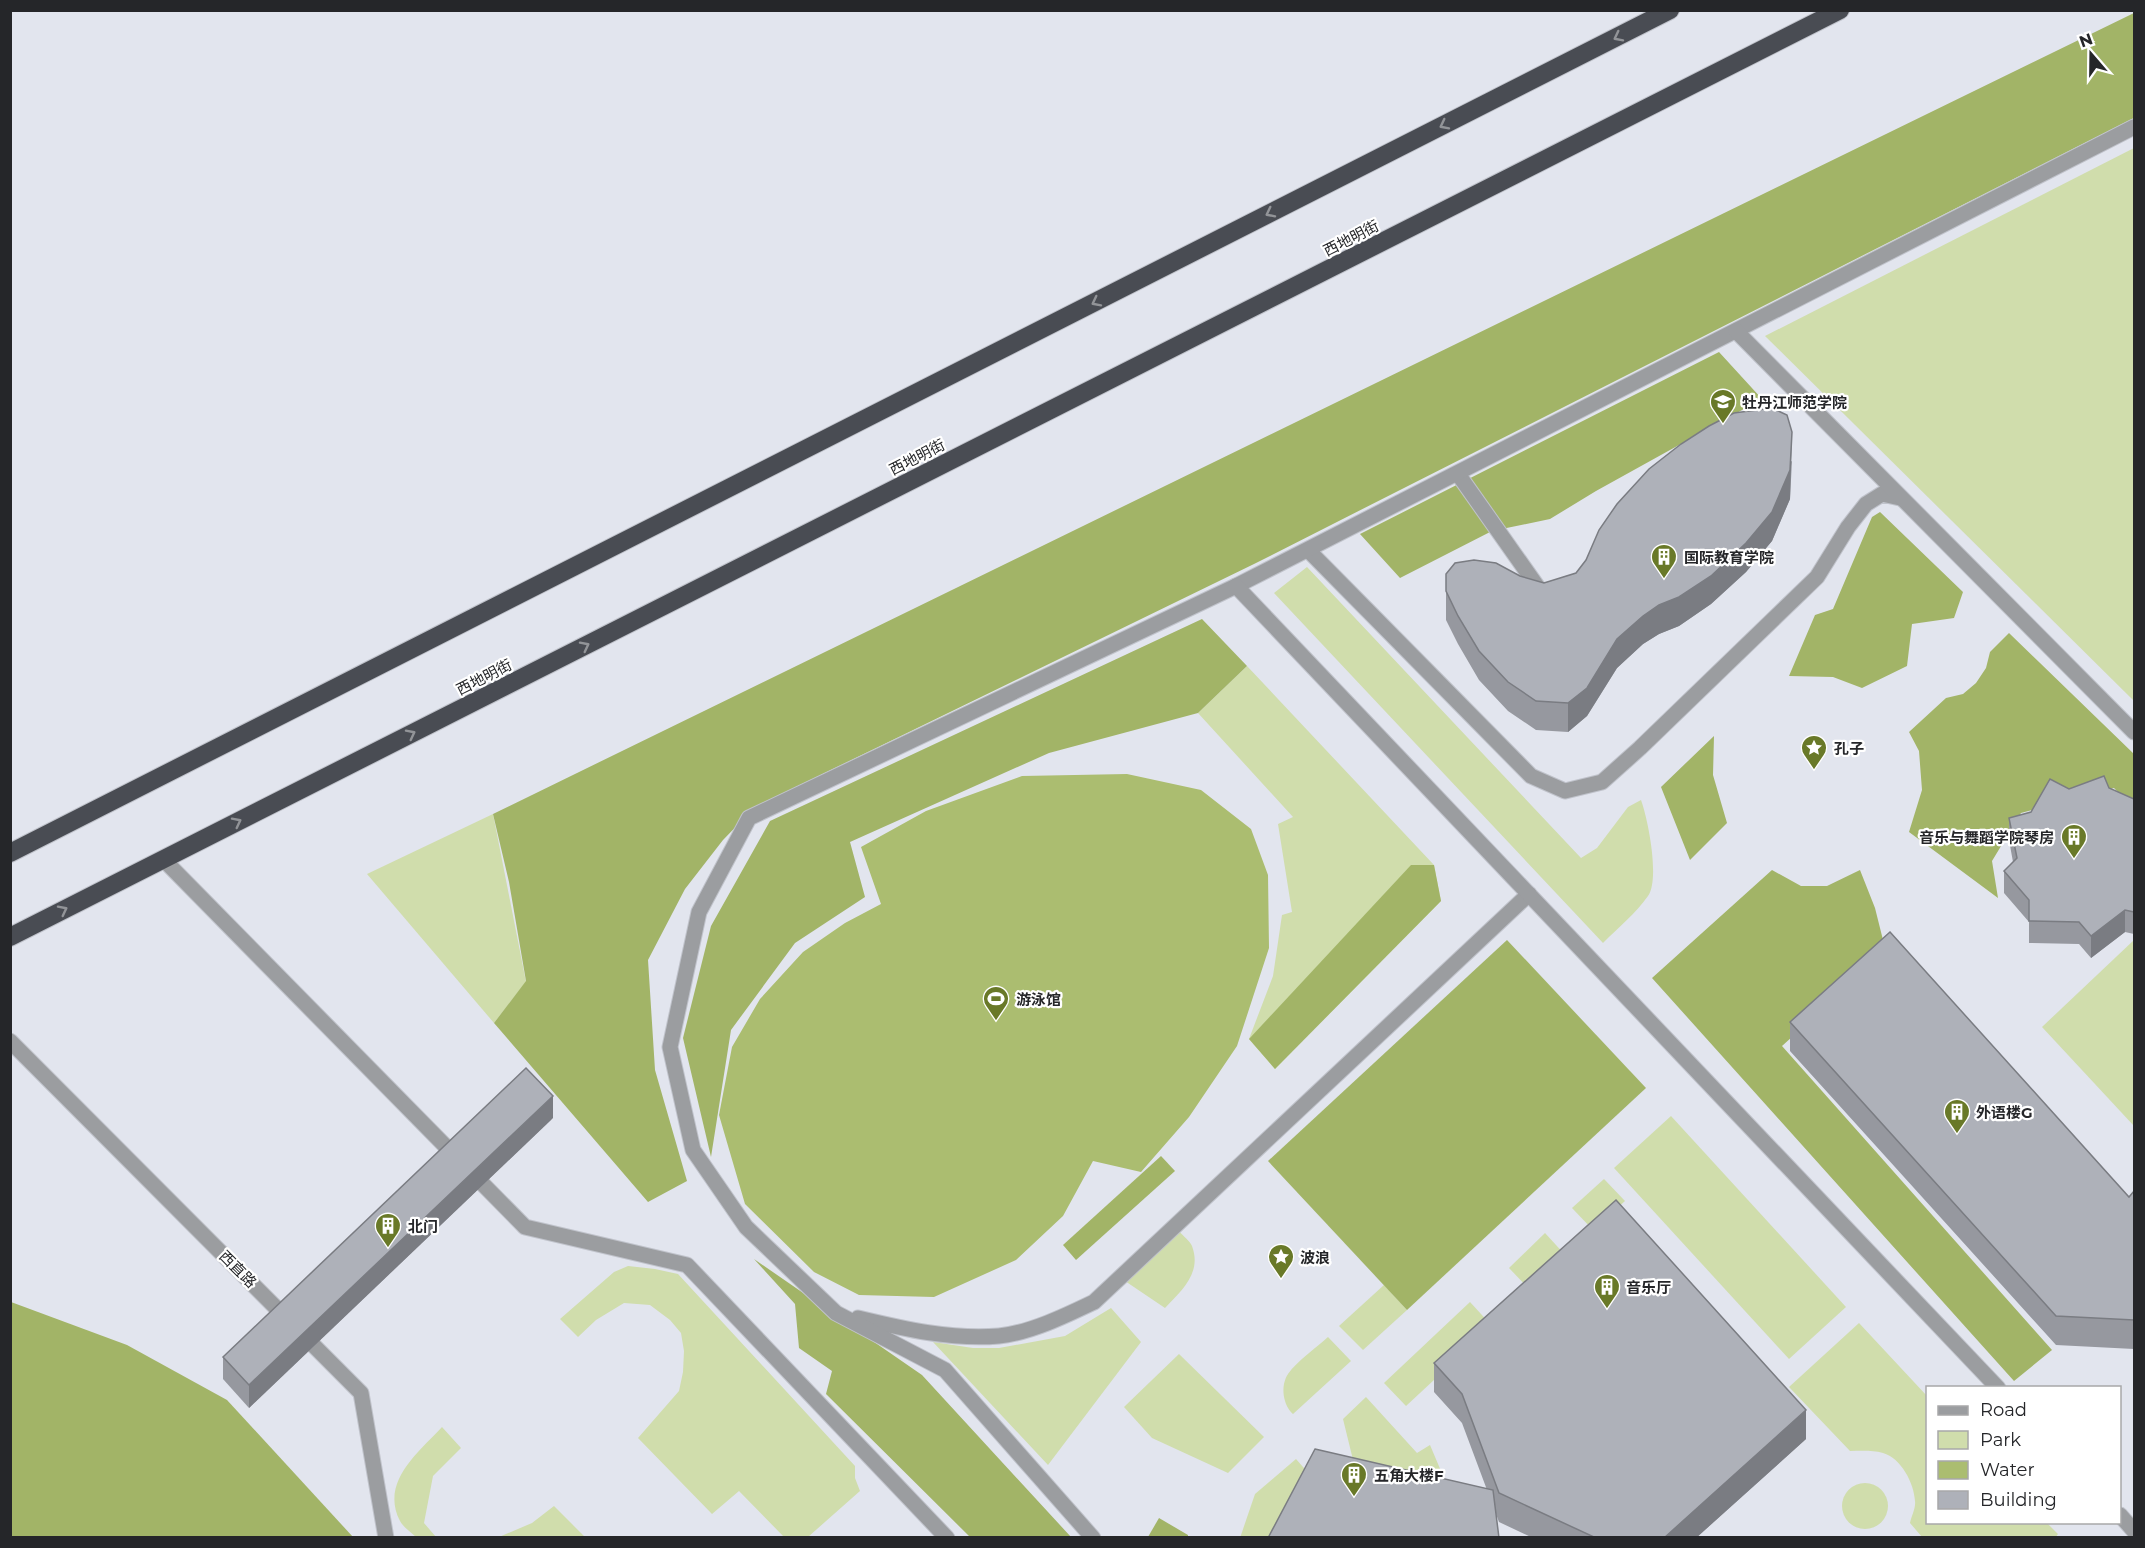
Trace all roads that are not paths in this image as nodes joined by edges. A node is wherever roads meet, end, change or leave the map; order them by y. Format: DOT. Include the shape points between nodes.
graph roads {
  1 [pos="1670,10"];
  2 [pos="1840,10"];
  3 [pos="2134,127"];
  4 [pos="1736,331"];
  5 [pos="1458,474"];
  6 [pos="1900,498"];
  7 [pos="1308,550"];
  8 [pos="1236,586"];
  9 [pos="1553,608"];
  10 [pos="2134,732"];
  11 [pos="10,853"];
  12 [pos="164,859"];
  13 [pos="1529,894"];
  14 [pos="10,937"];
  15 [pos="10,1041"];
  16 [pos="836,1313"];
  17 [pos="1996,1386"];
  18 [pos="2121,1516"];
  19 [pos="2134,1531"];
  20 [pos="386,1538"];
  21 [pos="947,1538"];
  22 [pos="1093,1538"];
  1 -- 11 [label="highway, one-way"];
  12 -- 2 [label="highway, 西地明街, one-way"];
  3 -- 4 [label="street"];
  4 -- 5 [label="street"];
  4 -- 6 [label="street"];
  5 -- 7 [label="street"];
  5 -- 9 [label="street"];
  6 -- 7 [label="street" via="1882,494 1866,504 1817,577 1656,733 1602,782 1565,791 1531,776"];
  6 -- 10 [label="street"];
  7 -- 8 [label="street"];
  8 -- 13 [label="street"];
  8 -- 16 [label="street" via="749,818 699,912 670,1047 693,1150 746,1227"];
  14 -- 12 [label="highway, 西地明街, one-way"];
  12 -- 21 [label="street" via="525,1227 687,1265"];
  13 -- 16 [label="street" via="1094,1302 1056,1321 1001,1336 942,1336"];
  13 -- 17 [label="street"];
  15 -- 20 [label="street, 西直路" via="361,1393"];
  16 -- 22 [label="street" via="945,1370"];
  18 -- 19 [label="street"];
}
